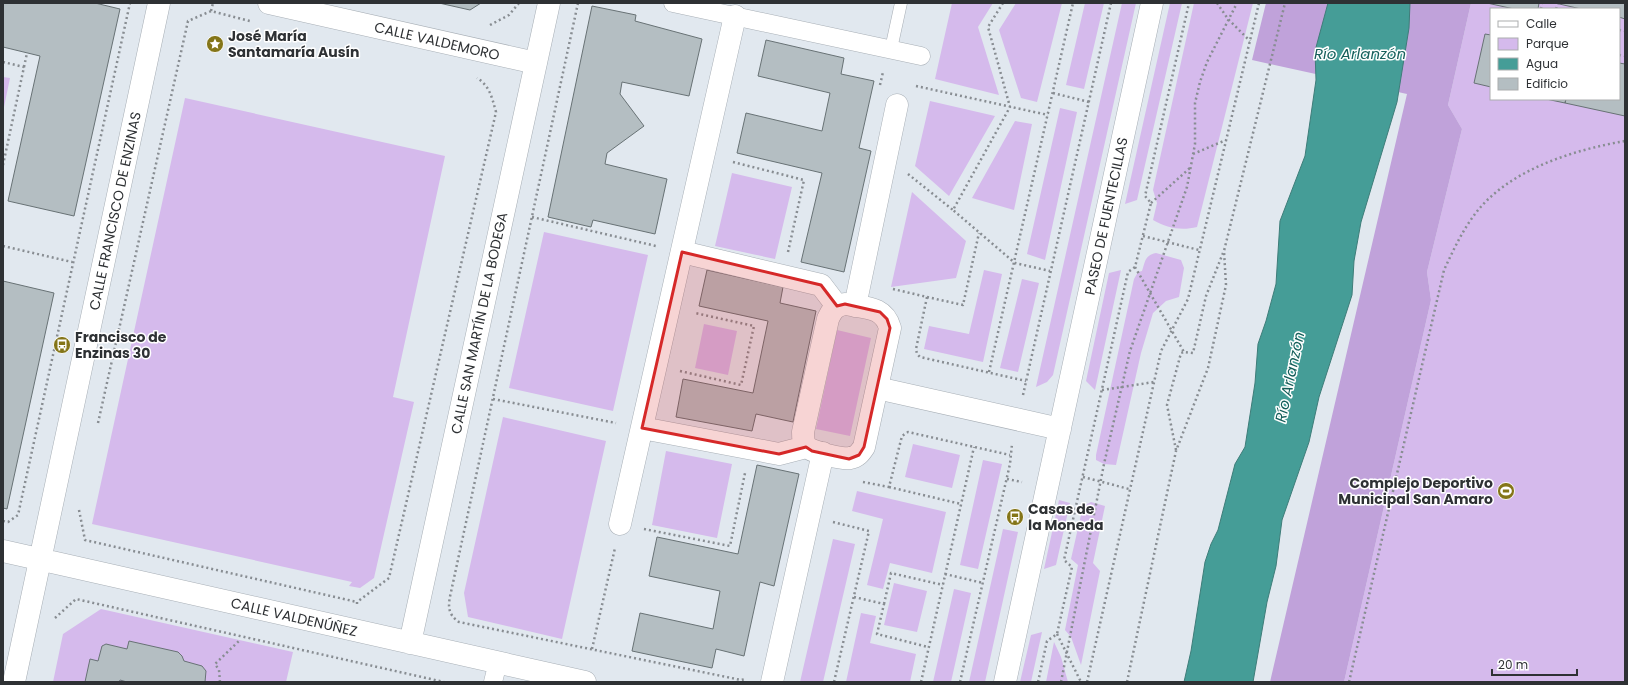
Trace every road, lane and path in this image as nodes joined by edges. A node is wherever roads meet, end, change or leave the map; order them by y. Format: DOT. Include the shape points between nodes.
graph roads {
  1 [pos="130,3"];
  2 [pos="159,3"];
  3 [pos="213,3"];
  4 [pos="269,3"];
  5 [pos="519,3"];
  6 [pos="549,3"];
  7 [pos="578,3"];
  8 [pos="673,3"];
  9 [pos="901,3"];
  10 [pos="1003,3"];
  11 [pos="1073,3"];
  12 [pos="1111,3"];
  13 [pos="1152,3"];
  14 [pos="1189,3"];
  15 [pos="1218,3"];
  16 [pos="1237,3"];
  17 [pos="1259,3"];
  18 [pos="1285,3"];
  19 [pos="211,11"];
  20 [pos="735,16"];
  21 [pos="1228,20"];
  22 [pos="257,22"];
  23 [pos="486,27"];
  24 [pos="1250,41"];
  25 [pos="891,49"];
  26 [pos="27,53"];
  27 [pos="922,56"];
  28 [pos="3,62"];
  29 [pos="536,63"];
  30 [pos="24,67"];
  31 [pos="474,75"];
  32 [pos="915,86"];
  33 [pos="1053,93"];
  34 [pos="1089,102"];
  35 [pos="897,105"];
  36 [pos="1010,107"];
  37 [pos="1048,115"];
  38 [pos="1226,140"];
  39 [pos="1625,141"];
  40 [pos="1193,154"];
  41 [pos="734,162"];
  42 [pos="3,165"];
  43 [pos="1191,167"];
  44 [pos="904,170"];
  45 [pos="1151,203"];
  46 [pos="953,210"];
  47 [pos="532,217"];
  48 [pos="979,233"];
  49 [pos="1143,236"];
  50 [pos="1170,242"];
  51 [pos="3,246"];
  52 [pos="1199,250"];
  53 [pos="1224,250"];
  54 [pos="682,252"];
  55 [pos="788,254"];
  56 [pos="72,262"];
  57 [pos="1015,263"];
  58 [pos="1135,267"];
  59 [pos="1050,271"];
  60 [pos="891,289"];
  61 [pos="1150,293"];
  62 [pos="927,297"];
  63 [pos="846,306"];
  64 [pos="669,307"];
  65 [pos="1172,329"];
  66 [pos="1184,352"];
  67 [pos="656,365"];
  68 [pos="989,372"];
  69 [pos="1026,381"];
  70 [pos="1154,382"];
  71 [pos="1122,387"];
  72 [pos="877,388"];
  73 [pos="1102,390"];
  74 [pos="493,399"];
  75 [pos="1018,420"];
  76 [pos="98,424"];
  77 [pos="642,428"];
  78 [pos="1060,429"];
  79 [pos="974,447"];
  80 [pos="815,450"];
  81 [pos="1176,451"];
  82 [pos="1010,455"];
  83 [pos="747,466"];
  84 [pos="1083,477"];
  85 [pos="861,481"];
  86 [pos="1101,482"];
  87 [pos="889,487"];
  88 [pos="1129,488"];
  89 [pos="961,504"];
  90 [pos="79,509"];
  91 [pos="3,521"];
  92 [pos="831,522"];
  93 [pos="620,524"];
  94 [pos="3,551"];
  95 [pos="41,560"];
  96 [pos="945,574"];
  97 [pos="983,583"];
  98 [pos="943,585"];
  99 [pos="854,597"];
  100 [pos="357,602"];
  101 [pos="884,604"];
  102 [pos="54,624"];
  103 [pos="350,629"];
  104 [pos="1057,634"];
  105 [pos="240,640"];
  106 [pos="410,643"];
  107 [pos="928,646"];
  108 [pos="592,649"];
  109 [pos="1067,654"];
  110 [pos="343,659"];
  111 [pos="496,672"];
  112 [pos="762,680"];
  113 [pos="14,682"];
  114 [pos="220,682"];
  115 [pos="444,682"];
  116 [pos="585,682"];
  117 [pos="834,682"];
  118 [pos="920,682"];
  119 [pos="960,682"];
  120 [pos="1005,682"];
  121 [pos="1038,682"];
  122 [pos="1061,682"];
  123 [pos="1081,682"];
  124 [pos="1087,682"];
  125 [pos="1127,682"];
  126 [pos="1349,682"];
  1 -- 56 [label="path"];
  2 -- 95 [label="street, CALLE FRANCISCO DE ENZINAS"];
  3 -- 19 [label="path"];
  4 -- 29 [label="street, CALLE VALDEMORO"];
  5 -- 23 [label="path" via="509,16"];
  6 -- 29 [label="street, CALLE SAN MARTÍN DE LA BODEGA"];
  7 -- 47 [label="path"];
  8 -- 20 [label="street"];
  9 -- 25 [label="lane"];
  10 -- 36 [label="path" via="988,27"];
  11 -- 33 [label="path"];
  12 -- 34 [label="path"];
  13 -- 78 [label="street, PASEO DE FUENTECILLAS"];
  14 -- 45 [label="path" via="1145,196"];
  15 -- 21 [label="path"];
  16 -- 21 [label="path"];
  17 -- 24 [label="path"];
  18 -- 53 [label="path"];
  19 -- 22 [label="path"];
  19 -- 76 [label="path" via="188,21"];
  20 -- 25 [label="street"];
  20 -- 54 [label="street"];
  21 -- 24 [label="path"];
  21 -- 40 [label="path" via="1200,82"];
  24 -- 38 [label="path"];
  25 -- 27 [label="street"];
  26 -- 30 [label="path"];
  28 -- 30 [label="path"];
  29 -- 106 [label="street, CALLE SAN MARTÍN DE LA BODEGA"];
  30 -- 42 [label="path"];
  31 -- 100 [label="path" via="491,93 496,112 390,578"];
  32 -- 36 [label="path"];
  33 -- 34 [label="path"];
  33 -- 37 [label="path"];
  34 -- 59 [label="path"];
  35 -- 63 [label="street"];
  36 -- 37 [label="path"];
  36 -- 46 [label="path"];
  37 -- 57 [label="path"];
  38 -- 40 [label="path"];
  38 -- 52 [label="path"];
  39 -- 126 [label="path" via="1573,153 1521,176 1497,192 1476,213 1459,239 1444,270"];
  40 -- 43 [label="path"];
  41 -- 55 [label="path" via="804,180"];
  43 -- 45 [label="path"];
  43 -- 50 [label="path"];
  44 -- 46 [label="path"];
  45 -- 49 [label="path"];
  46 -- 48 [label="path"];
  47 -- 54 [label="path"];
  47 -- 74 [label="path"];
  48 -- 57 [label="path"];
  48 -- 62 [label="path" via="963,305"];
  49 -- 50 [label="path"];
  49 -- 58 [label="path"];
  50 -- 52 [label="path"];
  50 -- 61 [label="path"];
  51 -- 56 [label="path"];
  52 -- 65 [label="path" via="1188,299"];
  53 -- 66 [label="path" via="1206,296 1193,353"];
  53 -- 81 [label="path" via="1226,285 1208,368"];
  54 -- 63 [label="street" via="821,285"];
  54 -- 64 [label="street"];
  56 -- 91 [label="path" via="18,515 8,522"];
  57 -- 59 [label="path"];
  57 -- 68 [label="path"];
  58 -- 61 [label="path"];
  58 -- 73 [label="path" via="1128,272"];
  59 -- 69 [label="path"];
  60 -- 62 [label="path"];
  61 -- 65 [label="path"];
  61 -- 71 [label="path" via="1130,351"];
  62 -- 68 [label="path" via="917,354 920,357"];
  63 -- 72 [label="street" via="880,312 889,323"];
  63 -- 80 [label="street" via="831,312 828,319 805,425 804,440"];
  64 -- 67 [label="street"];
  64 -- 67 [label="path" via="754,326 741,385"];
  65 -- 66 [label="path"];
  65 -- 70 [label="path" via="1161,351"];
  66 -- 81 [label="path" via="1181,353 1167,405"];
  67 -- 77 [label="street"];
  68 -- 69 [label="path"];
  69 -- 75 [label="path"];
  70 -- 71 [label="path"];
  70 -- 88 [label="path"];
  71 -- 73 [label="path"];
  71 -- 86 [label="path"];
  72 -- 75 [label="street"];
  72 -- 80 [label="street" via="864,447 859,455 848,459"];
  73 -- 84 [label="path"];
  74 -- 77 [label="path"];
  74 -- 108 [label="path" via="449,611 459,622"];
  75 -- 78 [label="street"];
  75 -- 82 [label="path"];
  77 -- 80 [label="street" via="779,454"];
  77 -- 93 [label="street"];
  78 -- 120 [label="street, PASEO DE FUENTECILLAS"];
  79 -- 82 [label="path"];
  79 -- 87 [label="path" via="905,433 902,436"];
  79 -- 89 [label="path"];
  80 -- 112 [label="street"];
  81 -- 125 [label="path"];
  82 -- 97 [label="path"];
  83 -- 93 [label="path" via="730,546"];
  84 -- 86 [label="path"];
  84 -- 104 [label="path" via="1064,560 1072,567"];
  85 -- 87 [label="path"];
  86 -- 88 [label="path"];
  86 -- 109 [label="path"];
  87 -- 89 [label="path"];
  88 -- 124 [label="path"];
  89 -- 96 [label="path"];
  90 -- 100 [label="path" via="84,540"];
  92 -- 99 [label="path" via="869,531"];
  93 -- 108 [label="path"];
  94 -- 95 [label="street, CALLE VALDENÚÑEZ"];
  95 -- 103 [label="street, CALLE VALDENÚÑEZ"];
  95 -- 113 [label="street, CALLE FRANCISCO DE ENZINAS"];
  96 -- 97 [label="path"];
  96 -- 98 [label="path"];
  97 -- 119 [label="path"];
  98 -- 101 [label="path" via="891,573"];
  98 -- 107 [label="path"];
  99 -- 101 [label="path"];
  99 -- 117 [label="path"];
  100 -- 103 [label="path"];
  101 -- 107 [label="path" via="877,634"];
  102 -- 110 [label="path" via="56,617 76,599"];
  103 -- 106 [label="street, CALLE VALDENÚÑEZ"];
  103 -- 110 [label="path"];
  104 -- 109 [label="path"];
  104 -- 121 [label="path" via="1047,641"];
  105 -- 114 [label="path" via="215,664 219,670"];
  106 -- 111 [label="street, CALLE VALDENÚÑEZ"];
  107 -- 118 [label="path"];
  108 -- 112 [label="path" via="741,680"];
  109 -- 122 [label="path"];
  109 -- 123 [label="path"];
  110 -- 115 [label="path"];
  111 -- 116 [label="street, CALLE VALDENÚÑEZ"];
}
